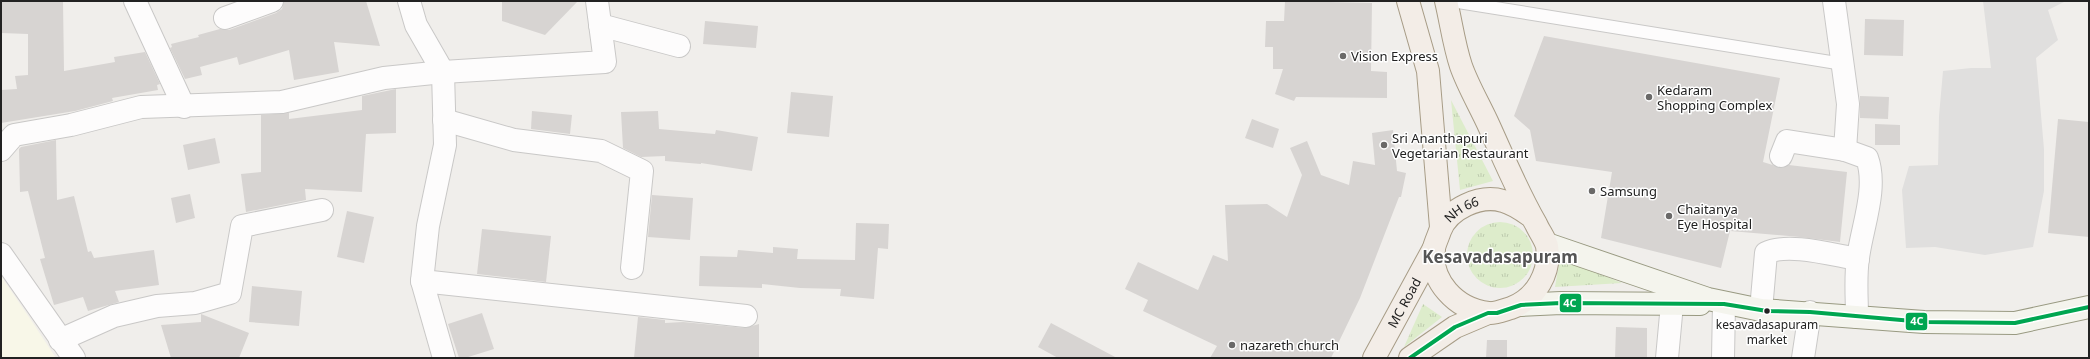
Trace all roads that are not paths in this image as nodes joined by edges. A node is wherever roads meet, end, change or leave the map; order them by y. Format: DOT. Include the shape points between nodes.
graph roads {
  1 [pos="136,1"];
  2 [pos="272,1"];
  3 [pos="409,1"];
  4 [pos="597,1"];
  5 [pos="1408,1"];
  6 [pos="1446,1"];
  7 [pos="1452,1"];
  8 [pos="1834,1"];
  9 [pos="225,18"];
  10 [pos="600,25"];
  11 [pos="679,46"];
  12 [pos="1843,64"];
  13 [pos="1461,66"];
  14 [pos="1428,70"];
  15 [pos="443,72"];
  16 [pos="184,107"];
  17 [pos="444,120"];
  18 [pos="1,150"];
  19 [pos="1845,150"];
  20 [pos="1781,156"];
  21 [pos="322,210"];
  22 [pos="1532,217"];
  23 [pos="1441,227"];
  24 [pos="1547,244"];
  25 [pos="1434,248"];
  26 [pos="1,254"];
  27 [pos="1858,259"];
  28 [pos="632,268"];
  29 [pos="422,281"];
  30 [pos="1672,304"];
  31 [pos="1724,304"];
  32 [pos="1521,305"];
  33 [pos="2089,307"];
  34 [pos="1760,310"];
  35 [pos="1810,312"];
  36 [pos="1488,313"];
  37 [pos="746,316"];
  38 [pos="1857,317"];
  39 [pos="60,340"];
  40 [pos="74,358"];
  41 [pos="444,358"];
  42 [pos="1374,358"];
  43 [pos="1410,358"];
  44 [pos="1667,358"];
  45 [pos="1723,358"];
  46 [pos="1803,358"];
  1 -- 16 [label="street"];
  2 -- 9 [label="street"];
  3 -- 15 [label="street" via="416,25"];
  4 -- 10 [label="street"];
  5 -- 14 [label="main road"];
  6 -- 13 [label="main road"];
  7 -- 12 [label="lane"];
  8 -- 12 [label="street"];
  10 -- 11 [label="street"];
  10 -- 15 [label="street" via="605,62"];
  12 -- 19 [label="street" via="1848,104"];
  13 -- 14 [label="main road"];
  13 -- 22 [label="main road"];
  14 -- 23 [label="main road"];
  15 -- 16 [label="street" via="384,78 282,102"];
  15 -- 17 [label="street"];
  16 -- 18 [label="street" via="141,107 71,125 14,135"];
  17 -- 28 [label="street" via="514,140 601,151 642,171"];
  17 -- 29 [label="street" via="445,145 428,226"];
  19 -- 20 [label="street" via="1787,141"];
  19 -- 27 [label="street" via="1868,158 1872,171"];
  21 -- 39 [label="street" via="242,226 230,293 195,303 157,306 114,316"];
  22 -- 23 [label="main road, NH 66" via="1518,206 1501,200 1484,200 1457,211"];
  22 -- 24 [label="main road, NH 66"];
  23 -- 25 [label="main road, NH 66"];
  24 -- 31 [label="main road"];
  24 -- 32 [label="main road, NH 66" via="1548,262 1543,278 1534,293"];
  25 -- 36 [label="main road, NH 66" via="1436,273 1449,295 1459,304"];
  25 -- 42 [label="main road, MC Road"];
  26 -- 39 [label="street"];
  27 -- 34 [label="street" via="1797,250 1774,249 1766,253"];
  27 -- 38 [label="street"];
  29 -- 37 [label="street"];
  29 -- 41 [label="street"];
  30 -- 31 [label="main road, NH 66"];
  30 -- 32 [label="main road, NH 66"];
  30 -- 44 [label="street"];
  31 -- 34 [label="main road"];
  31 -- 45 [label="street"];
  32 -- 36 [label="main road, NH 66"];
  33 -- 38 [label="main road" via="2015,323 1924,322"];
  34 -- 35 [label="main road"];
  35 -- 38 [label="main road"];
  35 -- 46 [label="street"];
  36 -- 43 [label="main road" via="1455,327"];
  39 -- 40 [label="street"];
}
